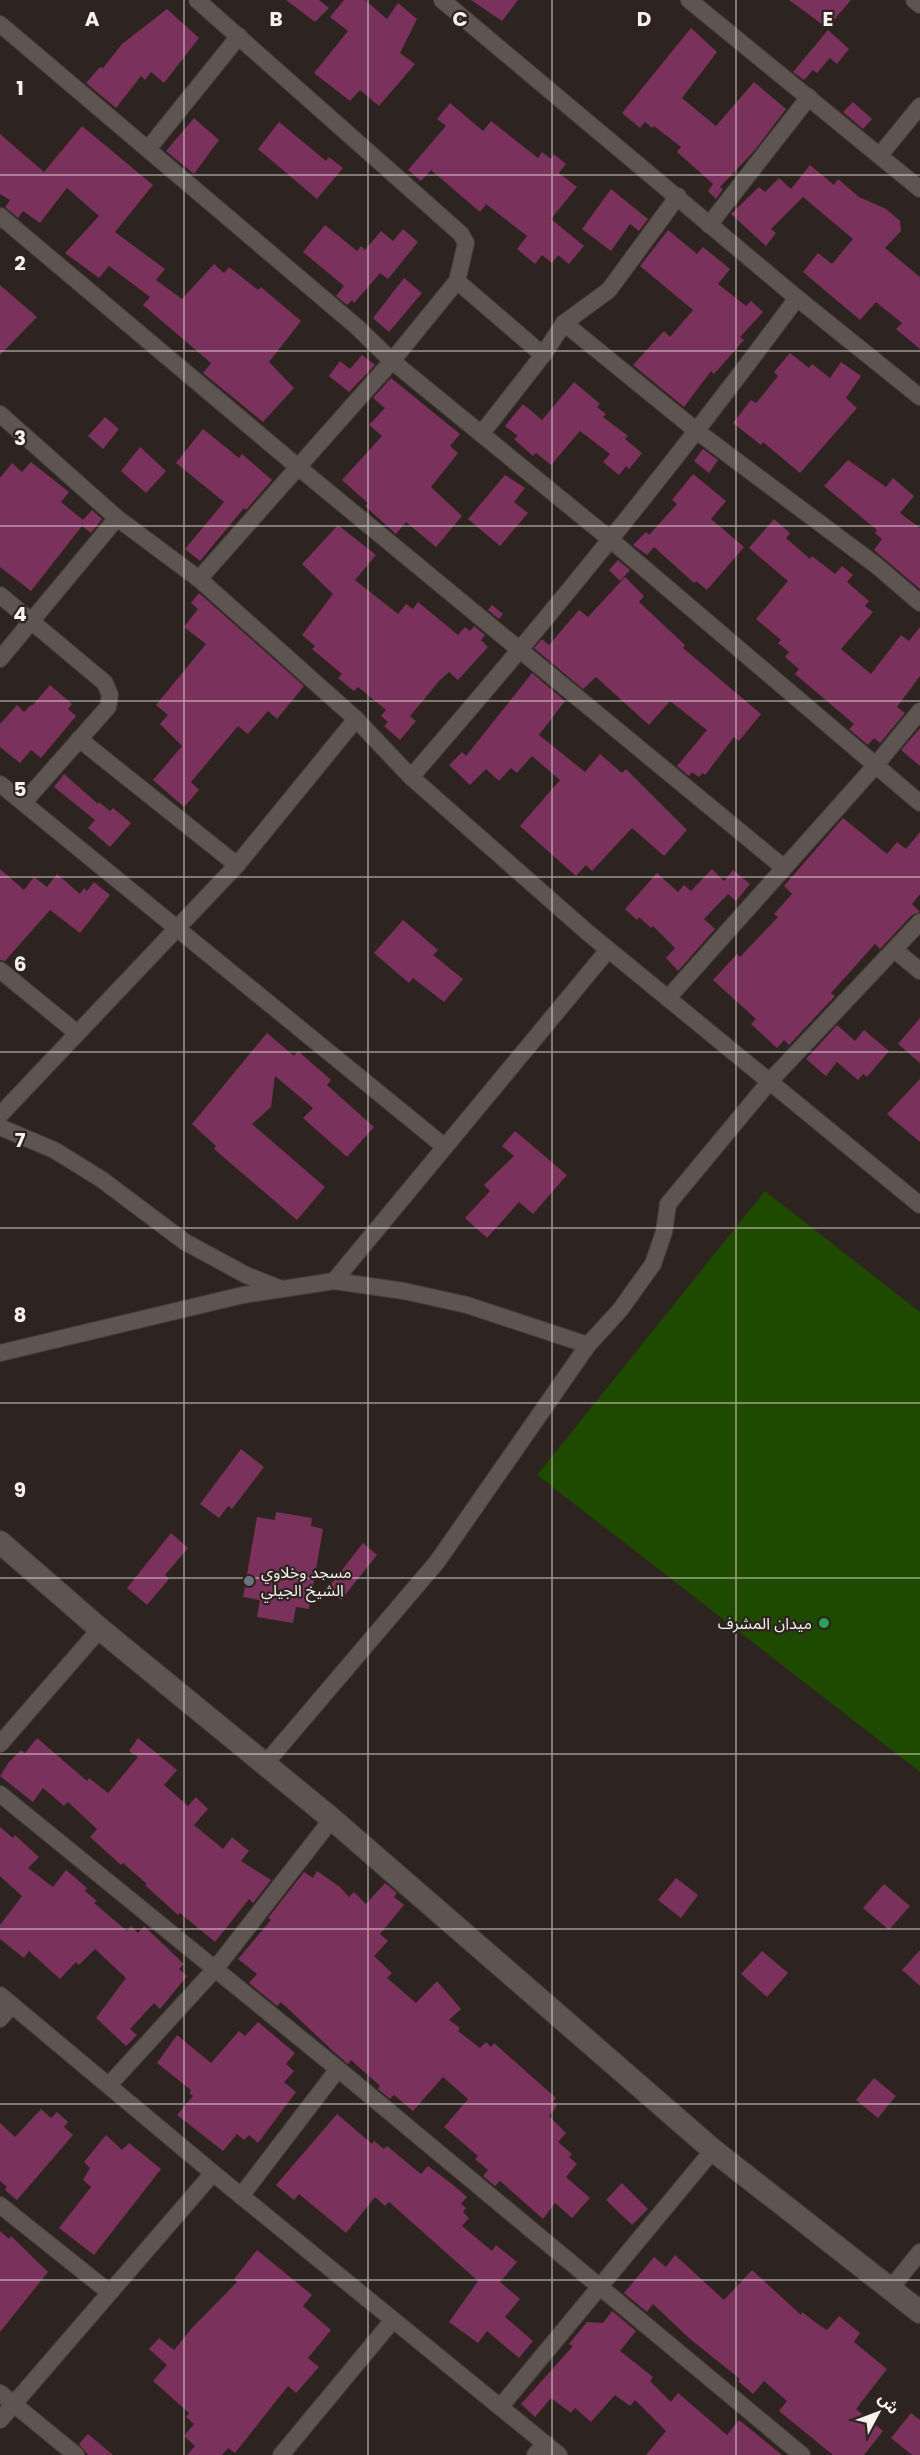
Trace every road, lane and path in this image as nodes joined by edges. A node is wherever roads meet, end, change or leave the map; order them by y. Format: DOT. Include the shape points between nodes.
graph roads {
  1 [pos="197,0"];
  2 [pos="442,0"];
  3 [pos="689,0"];
  4 [pos="914,0"];
  5 [pos="920,5"];
  6 [pos="0,24"];
  7 [pos="239,36"];
  8 [pos="809,97"];
  9 [pos="920,106"];
  10 [pos="148,149"];
  11 [pos="880,155"];
  12 [pos="920,189"];
  13 [pos="678,196"];
  14 [pos="0,216"];
  15 [pos="709,225"];
  16 [pos="457,281"];
  17 [pos="798,298"];
  18 [pos="564,323"];
  19 [pos="543,355"];
  20 [pos="392,361"];
  21 [pos="920,397"];
  22 [pos="0,414"];
  23 [pos="698,432"];
  24 [pos="482,433"];
  25 [pos="298,467"];
  26 [pos="117,518"];
  27 [pos="611,540"];
  28 [pos="198,579"];
  29 [pos="0,595"];
  30 [pos="920,603"];
  31 [pos="32,623"];
  32 [pos="522,650"];
  33 [pos="0,659"];
  34 [pos="920,711"];
  35 [pos="356,719"];
  36 [pos="79,739"];
  37 [pos="875,766"];
  38 [pos="411,777"];
  39 [pos="0,784"];
  40 [pos="24,802"];
  41 [pos="920,803"];
  42 [pos="237,865"];
  43 [pos="783,867"];
  44 [pos="920,922"];
  45 [pos="178,927"];
  46 [pos="608,950"];
  47 [pos="896,951"];
  48 [pos="0,970"];
  49 [pos="920,971"];
  50 [pos="668,999"];
  51 [pos="77,1033"];
  52 [pos="770,1081"];
  53 [pos="0,1115"];
  54 [pos="0,1127"];
  55 [pos="445,1147"];
  56 [pos="920,1205"];
  57 [pos="334,1281"];
  58 [pos="280,1289"];
  59 [pos="588,1345"];
  60 [pos="0,1353"];
  61 [pos="0,1542"];
  62 [pos="100,1629"];
  63 [pos="0,1744"];
  64 [pos="265,1764"];
  65 [pos="0,1794"];
  66 [pos="332,1819"];
  67 [pos="216,1968"];
  68 [pos="6,2000"];
  69 [pos="0,2019"];
  70 [pos="338,2069"];
  71 [pos="110,2085"];
  72 [pos="713,2150"];
  73 [pos="213,2173"];
  74 [pos="241,2196"];
  75 [pos="0,2205"];
  76 [pos="920,2252"];
  77 [pos="599,2286"];
  78 [pos="891,2288"];
  79 [pos="109,2292"];
  80 [pos="920,2312"];
  81 [pos="393,2320"];
  82 [pos="0,2393"];
  83 [pos="14,2404"];
  84 [pos="501,2406"];
  85 [pos="0,2420"];
  86 [pos="540,2449"];
  87 [pos="76,2455"];
  88 [pos="281,2455"];
  89 [pos="559,2455"];
  90 [pos="802,2455"];
  1 -- 7 [label="street"];
  2 -- 13 [label="street"];
  3 -- 8 [label="street"];
  4 -- 5 [label="street"];
  6 -- 10 [label="street"];
  7 -- 10 [label="street"];
  7 -- 16 [label="street" via="460,234 466,243"];
  8 -- 11 [label="street"];
  8 -- 15 [label="street"];
  9 -- 11 [label="street"];
  10 -- 20 [label="street"];
  11 -- 12 [label="street"];
  13 -- 15 [label="street"];
  13 -- 18 [label="street" via="609,290"];
  14 -- 25 [label="street"];
  15 -- 17 [label="street"];
  16 -- 19 [label="street"];
  16 -- 20 [label="street"];
  17 -- 21 [label="street"];
  17 -- 23 [label="street"];
  18 -- 19 [label="street"];
  18 -- 23 [label="street"];
  19 -- 24 [label="street"];
  20 -- 24 [label="street"];
  20 -- 25 [label="street"];
  22 -- 26 [label="street"];
  23 -- 27 [label="street"];
  23 -- 30 [label="street" via="877,566"];
  24 -- 27 [label="street"];
  25 -- 28 [label="street"];
  25 -- 32 [label="street"];
  26 -- 28 [label="street"];
  26 -- 31 [label="street"];
  27 -- 32 [label="street"];
  27 -- 37 [label="street"];
  28 -- 35 [label="street"];
  29 -- 31 [label="street"];
  31 -- 33 [label="street"];
  31 -- 36 [label="street" via="105,683 110,695 108,707"];
  32 -- 38 [label="street"];
  32 -- 43 [label="street"];
  34 -- 37 [label="street"];
  35 -- 38 [label="street"];
  35 -- 42 [label="street"];
  36 -- 40 [label="street"];
  36 -- 42 [label="street"];
  37 -- 41 [label="street"];
  37 -- 43 [label="street"];
  38 -- 46 [label="street"];
  39 -- 40 [label="street"];
  40 -- 45 [label="street"];
  42 -- 45 [label="street"];
  43 -- 50 [label="street"];
  44 -- 47 [label="street"];
  45 -- 51 [label="street"];
  45 -- 55 [label="street"];
  46 -- 50 [label="street"];
  46 -- 55 [label="street"];
  47 -- 49 [label="street"];
  47 -- 52 [label="street"];
  48 -- 51 [label="street"];
  50 -- 52 [label="street"];
  51 -- 53 [label="street"];
  52 -- 56 [label="street"];
  52 -- 59 [label="street" via="668,1204 653,1264 620,1310"];
  54 -- 58 [label="street" via="54,1150 101,1179 185,1242"];
  55 -- 57 [label="street"];
  57 -- 58 [label="street"];
  57 -- 59 [label="street" via="404,1290 467,1305"];
  58 -- 60 [label="street"];
  59 -- 64 [label="street" via="437,1562"];
  61 -- 62 [label="street"];
  62 -- 63 [label="street"];
  62 -- 64 [label="street"];
  64 -- 66 [label="street"];
  65 -- 67 [label="street"];
  66 -- 67 [label="street"];
  66 -- 72 [label="street"];
  67 -- 70 [label="street"];
  67 -- 71 [label="street"];
  68 -- 69 [label="street"];
  68 -- 71 [label="street"];
  70 -- 74 [label="street"];
  70 -- 77 [label="street"];
  71 -- 73 [label="street"];
  72 -- 77 [label="street"];
  72 -- 78 [label="street"];
  73 -- 74 [label="street"];
  73 -- 79 [label="street"];
  74 -- 81 [label="street"];
  75 -- 79 [label="street"];
  76 -- 78 [label="street"];
  77 -- 84 [label="street"];
  77 -- 90 [label="street"];
  78 -- 80 [label="street"];
  79 -- 83 [label="street"];
  81 -- 84 [label="street"];
  81 -- 88 [label="street"];
  82 -- 83 [label="street"];
  83 -- 85 [label="street"];
  83 -- 87 [label="street"];
  84 -- 86 [label="street"];
  86 -- 89 [label="street"];
}
